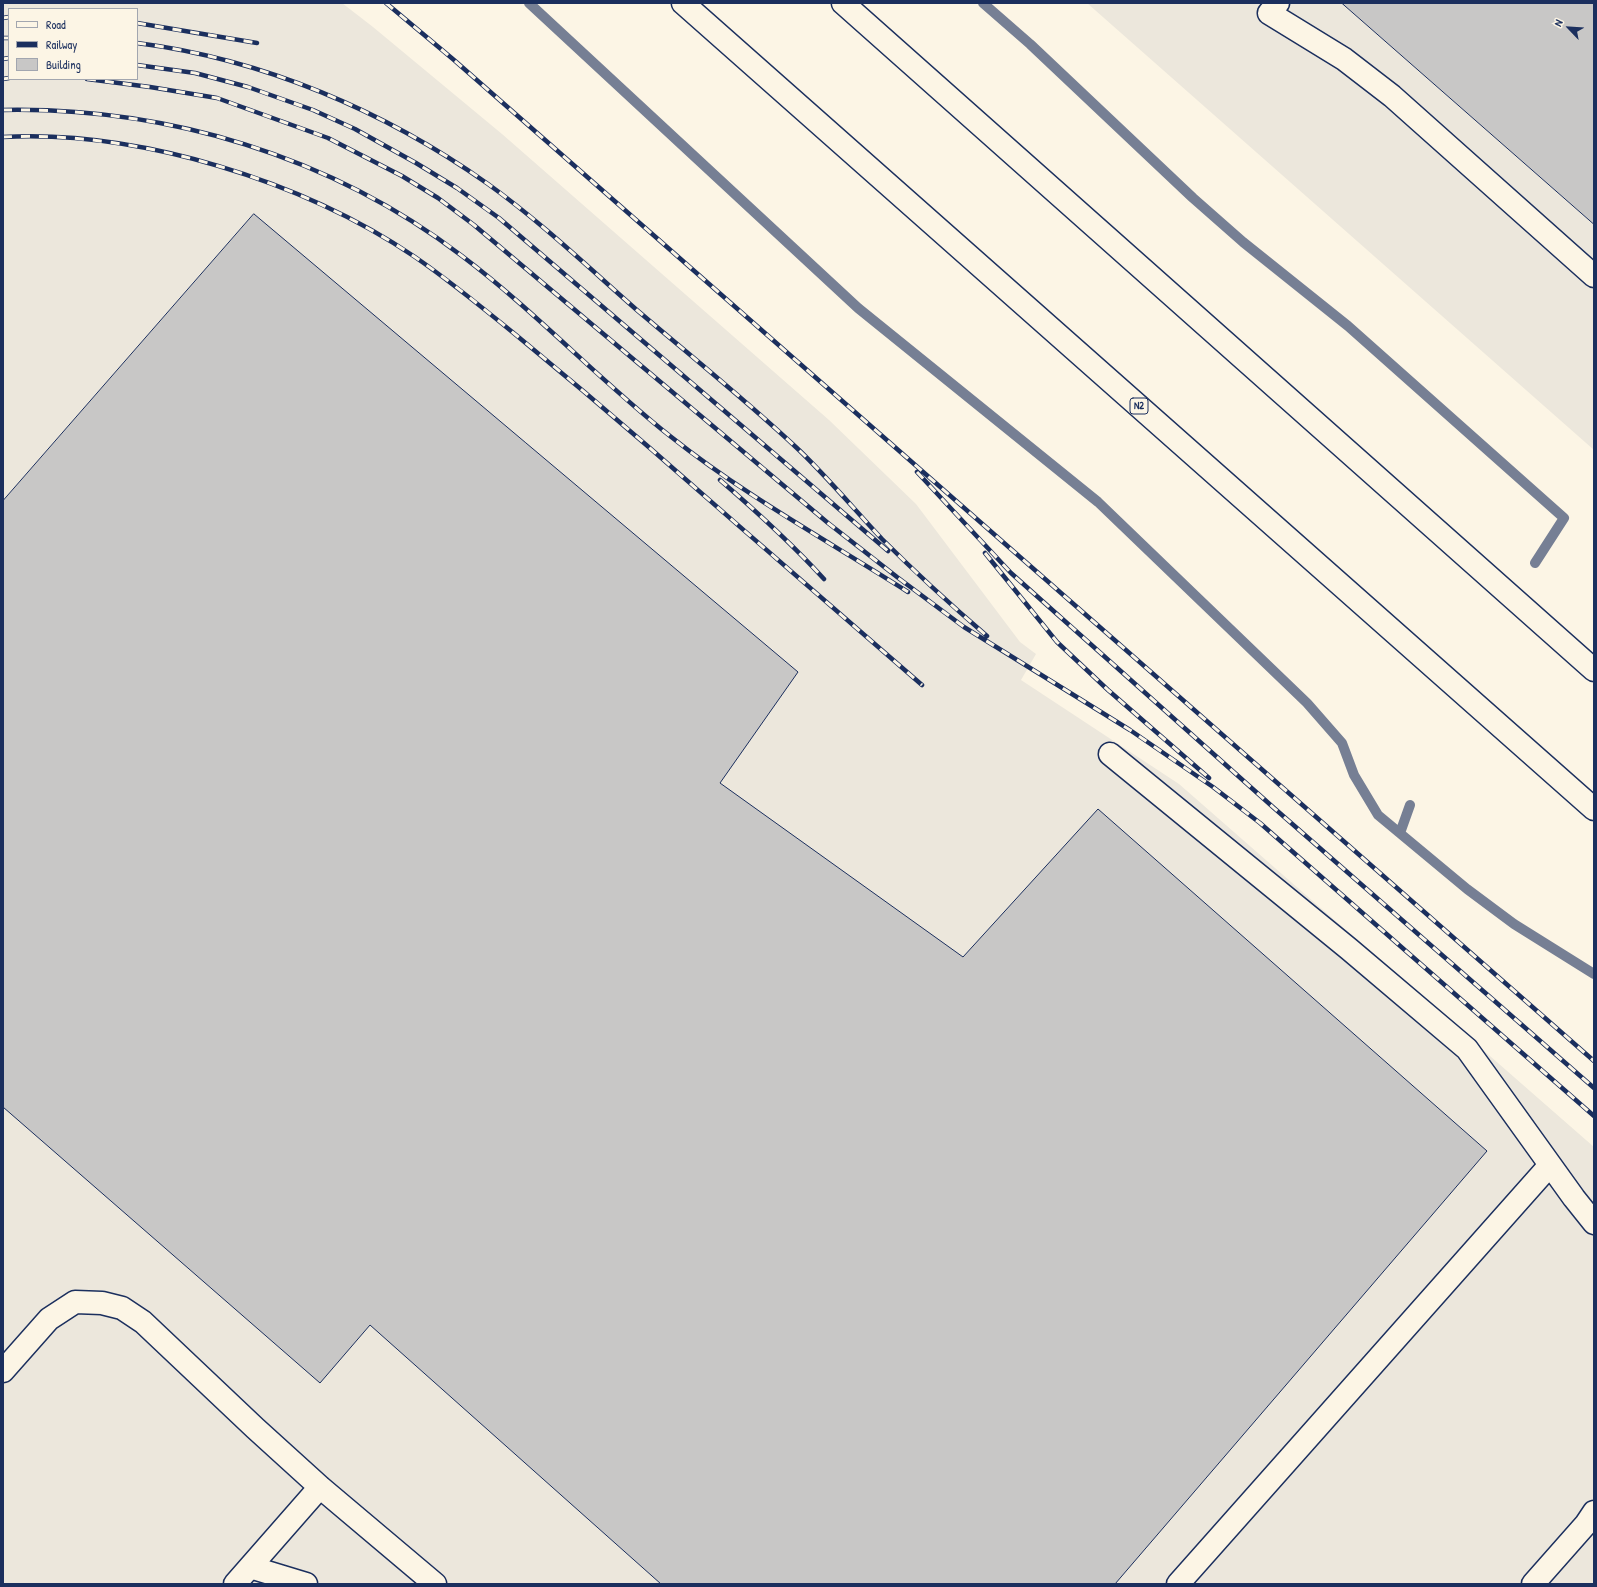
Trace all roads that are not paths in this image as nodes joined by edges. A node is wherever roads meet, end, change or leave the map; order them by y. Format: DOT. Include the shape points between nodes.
graph roads {
  1 [pos="683,3"];
  2 [pos="842,3"];
  3 [pos="1268,6"];
  4 [pos="1594,276"];
  5 [pos="1594,670"];
  6 [pos="1110,754"];
  7 [pos="1594,809"];
  8 [pos="1550,1165"];
  9 [pos="1594,1223"];
  10 [pos="3,1371"];
  11 [pos="320,1487"];
  12 [pos="1594,1512"];
  13 [pos="250,1567"];
  14 [pos="235,1584"];
  15 [pos="306,1584"];
  16 [pos="435,1584"];
  17 [pos="1178,1584"];
  18 [pos="1533,1584"];
  1 -- 7 [label="main road, N2"];
  2 -- 5 [label="main road"];
  3 -- 4 [label="main road" via="1344,58 1392,96"];
  6 -- 8 [label="main road" via="1467,1049"];
  8 -- 9 [label="main road"];
  8 -- 17 [label="main road"];
  10 -- 11 [label="main road" via="49,1319 74,1302 102,1303 122,1308 143,1322"];
  11 -- 13 [label="main road"];
  11 -- 16 [label="main road"];
  12 -- 18 [label="main road"];
  13 -- 14 [label="main road"];
  13 -- 15 [label="main road"];
}
